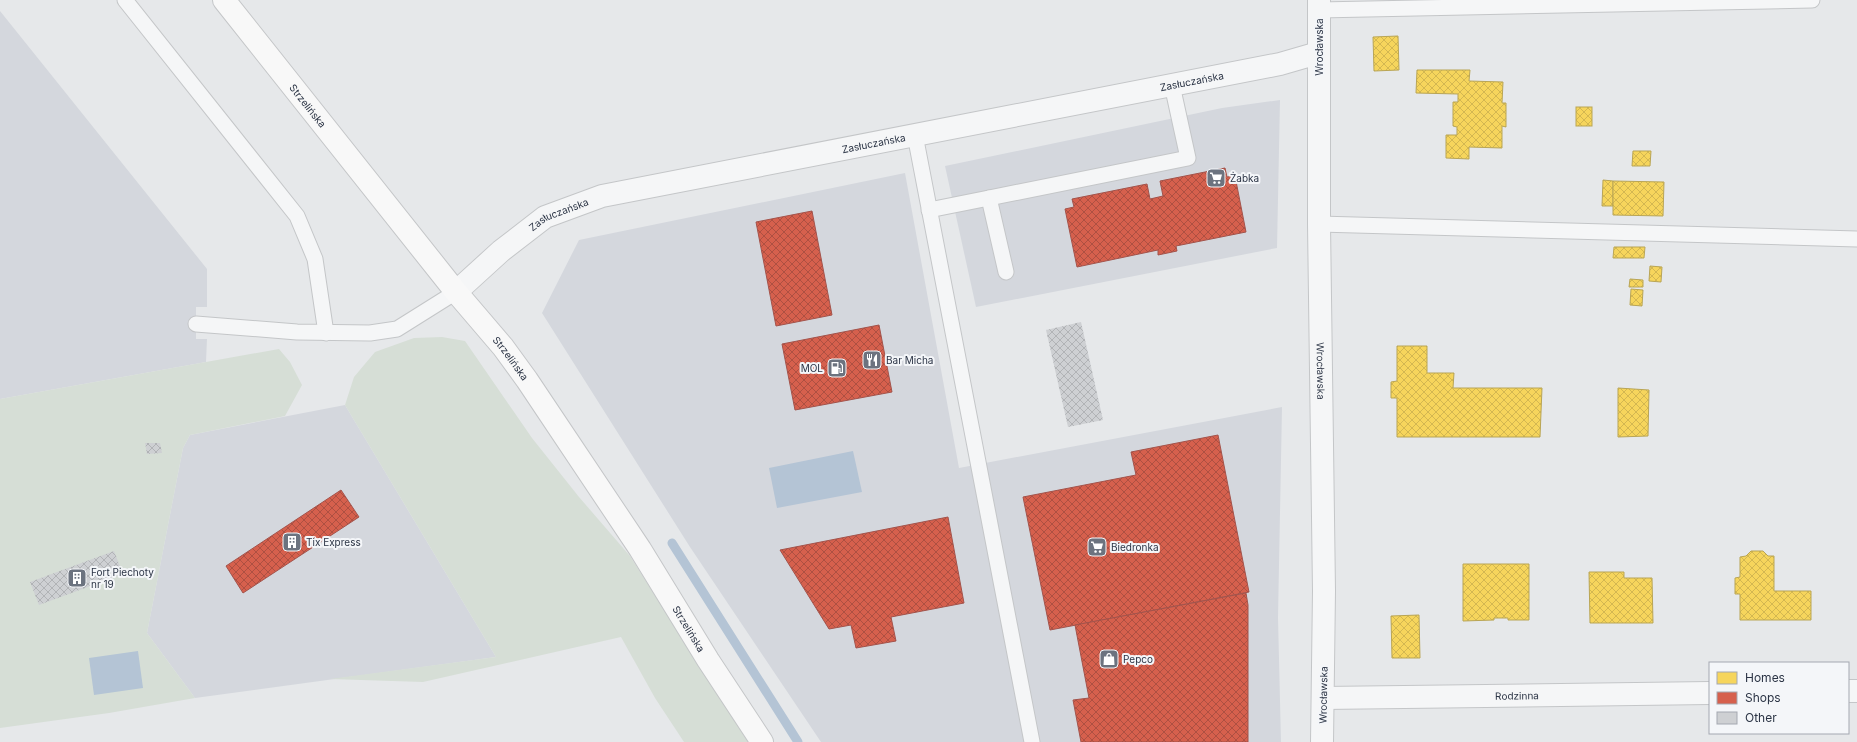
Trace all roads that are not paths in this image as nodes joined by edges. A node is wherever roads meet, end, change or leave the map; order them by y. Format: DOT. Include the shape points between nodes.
graph roads {
  1 [pos="124,0"];
  2 [pos="224,0"];
  3 [pos="1812,0"];
  4 [pos="1319,5"];
  5 [pos="1318,53"];
  6 [pos="1172,85"];
  7 [pos="915,135"];
  8 [pos="989,198"];
  9 [pos="930,210"];
  10 [pos="1319,224"];
  11 [pos="1857,239"];
  12 [pos="1006,272"];
  13 [pos="456,292"];
  14 [pos="196,324"];
  15 [pos="326,333"];
  16 [pos="1709,693"];
  17 [pos="1323,698"];
  18 [pos="762,742"];
  19 [pos="1032,742"];
  20 [pos="1322,742"];
  1 -- 15 [label="lane" via="297,216 315,259"];
  2 -- 13 [label="main road, Strzelińska"];
  3 -- 4 [label="lane"];
  4 -- 5 [label="street, Wrocławska"];
  5 -- 6 [label="street, Zasłuczańska" via="1280,64"];
  5 -- 10 [label="street, Wrocławska"];
  6 -- 7 [label="street, Zasłuczańska"];
  6 -- 8 [label="lane" via="1188,158"];
  7 -- 9 [label="lane"];
  7 -- 13 [label="street, Zasłuczańska" via="602,196 545,217 501,251"];
  8 -- 9 [label="lane"];
  8 -- 12 [label="lane"];
  9 -- 19 [label="lane"];
  10 -- 11 [label="lane"];
  10 -- 17 [label="street, Wrocławska"];
  13 -- 15 [label="lane" via="397,329 370,333"];
  13 -- 18 [label="main road, Strzelińska" via="503,347 527,380 640,549"];
  14 -- 15 [label="lane"];
  16 -- 17 [label="street, Rodzinna"];
  17 -- 20 [label="street, Wrocławska"];
}
